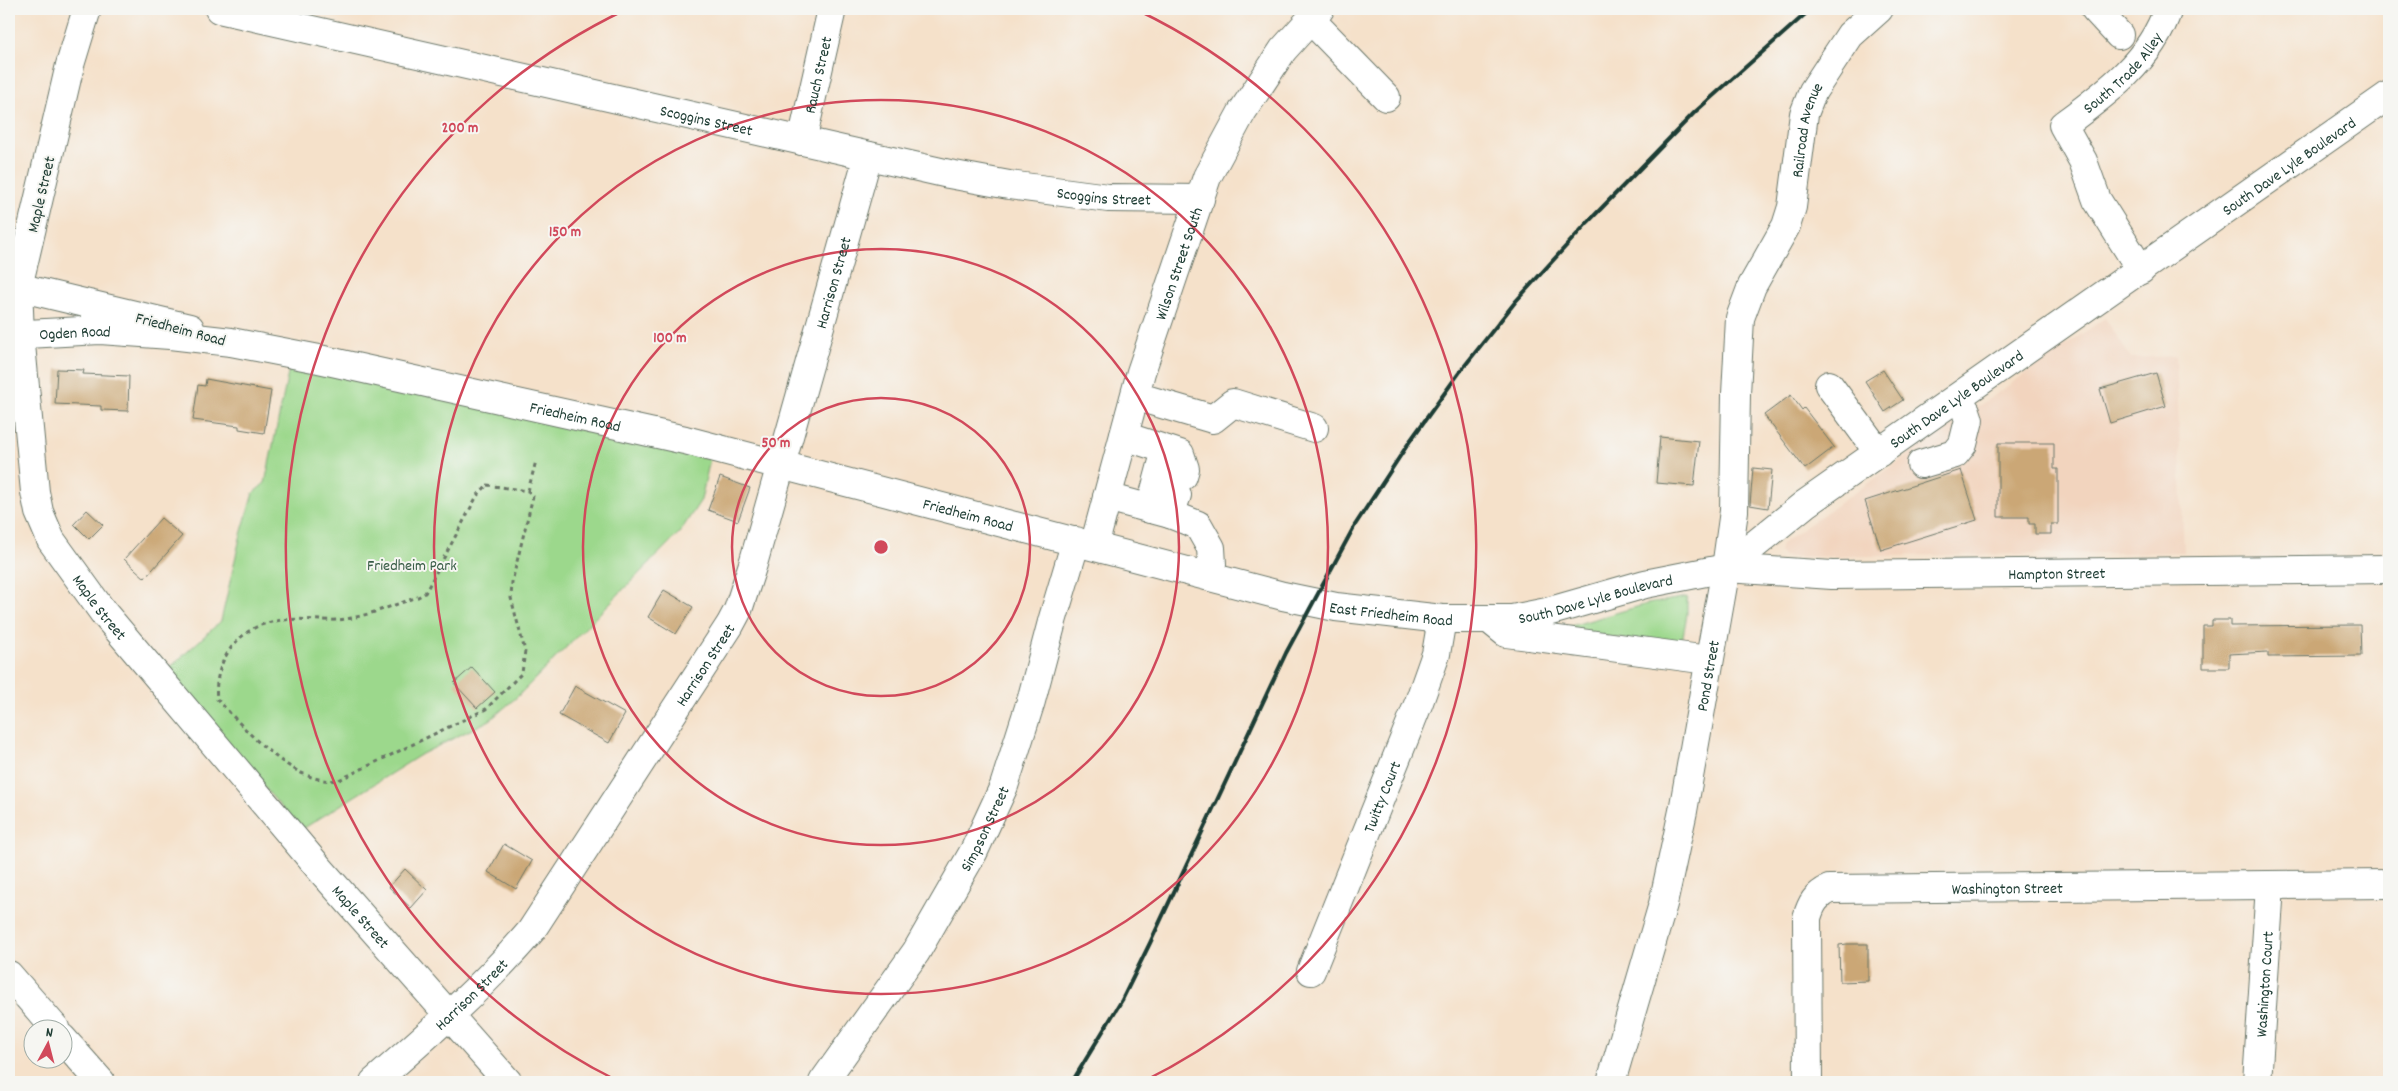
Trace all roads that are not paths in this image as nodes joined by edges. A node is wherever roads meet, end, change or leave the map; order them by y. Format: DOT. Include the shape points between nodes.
graph roads {
  1 [pos="88,9"];
  2 [pos="219,9"];
  3 [pos="832,9"];
  4 [pos="1879,9"];
  5 [pos="2095,9"];
  6 [pos="2168,9"];
  7 [pos="1316,14"];
  8 [pos="2119,35"];
  9 [pos="2389,96"];
  10 [pos="1386,97"];
  11 [pos="802,141"];
  12 [pos="868,156"];
  13 [pos="1200,199"];
  14 [pos="1764,266"];
  15 [pos="2141,270"];
  16 [pos="14,286"];
  17 [pos="73,302"];
  18 [pos="100,330"];
  19 [pos="14,334"];
  20 [pos="231,342"];
  21 [pos="1829,385"];
  22 [pos="1135,396"];
  23 [pos="1957,398"];
  24 [pos="1314,428"];
  25 [pos="1124,436"];
  26 [pos="1166,450"];
  27 [pos="1879,453"];
  28 [pos="780,464"];
  29 [pos="1921,464"];
  30 [pos="1107,497"];
  31 [pos="1170,498"];
  32 [pos="1085,543"];
  33 [pos="1726,568"];
  34 [pos="2389,569"];
  35 [pos="1208,576"];
  36 [pos="1442,619"];
  37 [pos="1490,620"];
  38 [pos="1708,660"];
  39 [pos="2389,884"];
  40 [pos="2270,886"];
  41 [pos="1311,971"];
  42 [pos="9,975"];
  43 [pos="450,1017"];
  44 [pos="46,1018"];
  45 [pos="72,1049"];
  46 [pos="101,1082"];
  47 [pos="374,1082"];
  48 [pos="508,1082"];
  49 [pos="823,1082"];
  50 [pos="1610,1082"];
  51 [pos="1808,1082"];
  52 [pos="2258,1082"];
  1 -- 16 [label="street, Maple Street" via="70,65"];
  2 -- 11 [label="street, Scoggins Street"];
  3 -- 11 [label="street, Rauch Street"];
  4 -- 14 [label="street, Railroad Avenue" via="1850,35 1812,91 1804,114 1792,207 1786,226"];
  5 -- 8 [label="street"];
  6 -- 15 [label="street, South Trade Alley" via="2127,74 2064,125 2083,161 2097,200"];
  7 -- 10 [label="street"];
  7 -- 13 [label="street, Wilson Street South" via="1283,50 1242,112 1207,177"];
  9 -- 15 [label="street, South Dave Lyle Boulevard"];
  11 -- 12 [label="street, Scoggins Street"];
  12 -- 13 [label="street, Scoggins Street" via="1000,184 1099,197"];
  12 -- 28 [label="street, Harrison Street"];
  13 -- 22 [label="street, Wilson Street South"];
  14 -- 33 [label="street, Pond Street" via="1752,286 1740,318 1734,511"];
  15 -- 23 [label="street, South Dave Lyle Boulevard"];
  16 -- 17 [label="street, Friedheim Road"];
  16 -- 19 [label="street, Maple Street"];
  17 -- 18 [label="street, Friedheim Road" via="96,317"];
  17 -- 20 [label="street, Friedheim Road" via="214,334"];
  18 -- 19 [label="street, Ogden Road"];
  18 -- 20 [label="street, Ogden Road"];
  19 -- 43 [label="street, Maple Street" via="35,492 39,512 51,540 103,612 319,868"];
  20 -- 28 [label="street, Friedheim Road" via="685,440"];
  21 -- 27 [label="street"];
  22 -- 24 [label="street" via="1213,419 1233,403"];
  22 -- 25 [label="street, Wilson Street South"];
  23 -- 27 [label="street, South Dave Lyle Boulevard"];
  23 -- 29 [label="street" via="1969,420 1963,444 1955,454"];
  25 -- 26 [label="street"];
  25 -- 30 [label="street, Wilson Street South"];
  26 -- 31 [label="street"];
  26 -- 31 [label="street" via="1180,454 1184,469"];
  27 -- 33 [label="street, South Dave Lyle Boulevard" via="1805,504"];
  28 -- 32 [label="street, Friedheim Road"];
  28 -- 43 [label="street, Harrison Street" via="743,595 730,625 531,931"];
  30 -- 31 [label="street"];
  30 -- 32 [label="street, Wilson Street South"];
  31 -- 35 [label="street" via="1198,525 1211,548 1212,564"];
  32 -- 35 [label="street, East Friedheim Road"];
  32 -- 49 [label="street, Simpson Street" via="1056,608 1031,701 1000,794 974,851 916,952"];
  33 -- 34 [label="street, Hampton Street" via="1832,575"];
  33 -- 37 [label="street, South Dave Lyle Boulevard" via="1645,584 1546,612"];
  33 -- 38 [label="street, Pond Street"];
  35 -- 36 [label="street, East Friedheim Road" via="1336,607"];
  36 -- 37 [label="street, East Friedheim Road"];
  36 -- 41 [label="street, Twitty Court" via="1436,654 1419,702"];
  37 -- 38 [label="street" via="1506,633"];
  38 -- 50 [label="street, Pond Street" via="1683,811 1662,904"];
  39 -- 40 [label="street, Washington Street"];
  40 -- 51 [label="street, Washington Street" via="1829,889 1814,901 1808,918"];
  40 -- 52 [label="street, Washington Court"];
  42 -- 44 [label="street"];
  43 -- 47 [label="street, Harrison Street"];
  43 -- 48 [label="street, Maple Street"];
  45 -- 46 [label="street"];
}
